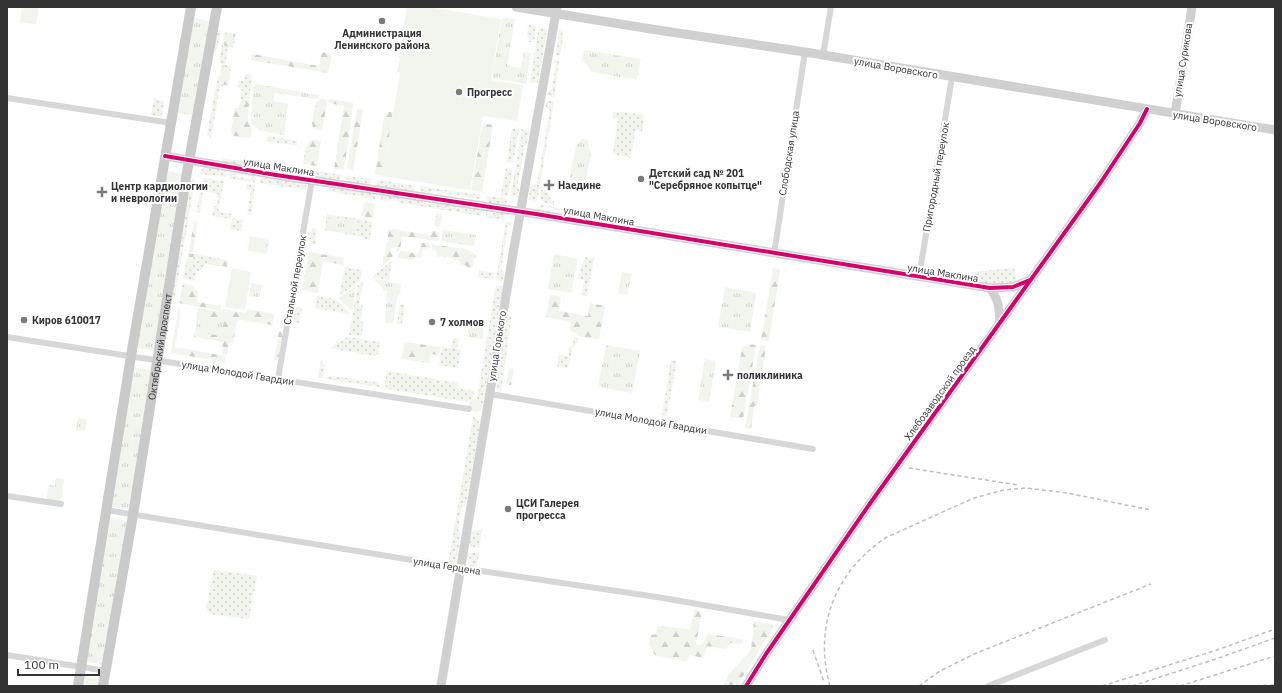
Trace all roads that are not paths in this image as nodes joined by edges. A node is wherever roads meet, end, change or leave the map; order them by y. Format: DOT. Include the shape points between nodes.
graph roads {
  1 [pos="191,7"];
  2 [pos="217,7"];
  3 [pos="516,7"];
  4 [pos="831,7"];
  5 [pos="1192,7"];
  6 [pos="556,10"];
  7 [pos="805,52"];
  8 [pos="823,55"];
  9 [pos="952,77"];
  10 [pos="7,98"];
  11 [pos="1148,109"];
  12 [pos="1175,114"];
  13 [pos="171,123"];
  14 [pos="1275,130"];
  15 [pos="165,156"];
  16 [pos="189,160"];
  17 [pos="312,180"];
  18 [pos="520,212"];
  19 [pos="774,254"];
  20 [pos="920,277"];
  21 [pos="1030,280"];
  22 [pos="990,288"];
  23 [pos="1000,322"];
  24 [pos="7,337"];
  25 [pos="131,355"];
  26 [pos="156,360"];
  27 [pos="278,379"];
  28 [pos="490,394"];
  29 [pos="469,409"];
  30 [pos="813,449"];
  31 [pos="7,496"];
  32 [pos="61,504"];
  33 [pos="106,510"];
  34 [pos="133,514"];
  35 [pos="461,568"];
  36 [pos="789,620"];
  37 [pos="1105,640"];
  38 [pos="7,656"];
  39 [pos="81,667"];
  40 [pos="106,671"];
  41 [pos="78,686"];
  42 [pos="103,686"];
  43 [pos="441,686"];
  44 [pos="746,686"];
  45 [pos="988,686"];
  1 -- 13 [label="main road"];
  2 -- 16 [label="main road, Октябрьский проспект"];
  3 -- 6 [label="street, улица Воровского"];
  4 -- 8 [label="street"];
  5 -- 12 [label="street, улица Сурикова"];
  6 -- 7 [label="street, улица Воровского"];
  6 -- 18 [label="street, улица Горького"];
  7 -- 8 [label="street, улица Воровского"];
  7 -- 19 [label="street, Слободская улица"];
  8 -- 9 [label="street, улица Воровского"];
  9 -- 11 [label="street, улица Воровского"];
  9 -- 20 [label="street, Пригородный переулок"];
  10 -- 13 [label="street"];
  11 -- 12 [label="street, улица Воровского"];
  11 -- 21 [label="street, Хлебозаводской проезд" via="1101,182"];
  12 -- 14 [label="street, улица Воровского"];
  13 -- 15 [label="main road"];
  15 -- 16 [label="street, улица Маклина"];
  15 -- 25 [label="main road"];
  16 -- 17 [label="street, улица Маклина"];
  16 -- 26 [label="main road, Октябрьский проспект"];
  17 -- 18 [label="street, улица Маклина"];
  17 -- 27 [label="street, Стальной переулок"];
  18 -- 19 [label="street, улица Маклина"];
  18 -- 28 [label="street, улица Горького"];
  19 -- 20 [label="street, улица Маклина"];
  20 -- 22 [label="street, улица Маклина"];
  21 -- 22 [label="street, улица Маклина" via="1013,287"];
  21 -- 23 [label="street, Хлебозаводской проезд"];
  22 -- 23 [label="street, улица Маклина" via="997,298"];
  23 -- 36 [label="street, Хлебозаводской проезд"];
  24 -- 25 [label="street, улица Молодой Гвардии"];
  25 -- 26 [label="street, улица Молодой Гвардии"];
  25 -- 33 [label="main road"];
  26 -- 27 [label="street, улица Молодой Гвардии"];
  26 -- 34 [label="main road, Октябрьский проспект"];
  27 -- 29 [label="street, улица Молодой Гвардии"];
  28 -- 30 [label="street, улица Молодой Гвардии"];
  28 -- 35 [label="street, улица Горького"];
  31 -- 32 [label="street"];
  33 -- 34 [label="street, улица Герцена"];
  33 -- 39 [label="main road"];
  34 -- 35 [label="street, улица Герцена"];
  34 -- 40 [label="main road, Октябрьский проспект"];
  35 -- 36 [label="street, улица Герцена" via="657,596"];
  35 -- 43 [label="street, улица Горького"];
  36 -- 44 [label="street, Хлебозаводской проезд"];
  37 -- 45 [label="street"];
  38 -- 39 [label="street"];
  39 -- 40 [label="street"];
  39 -- 41 [label="main road"];
  40 -- 42 [label="main road, Октябрьский проспект"];
}
